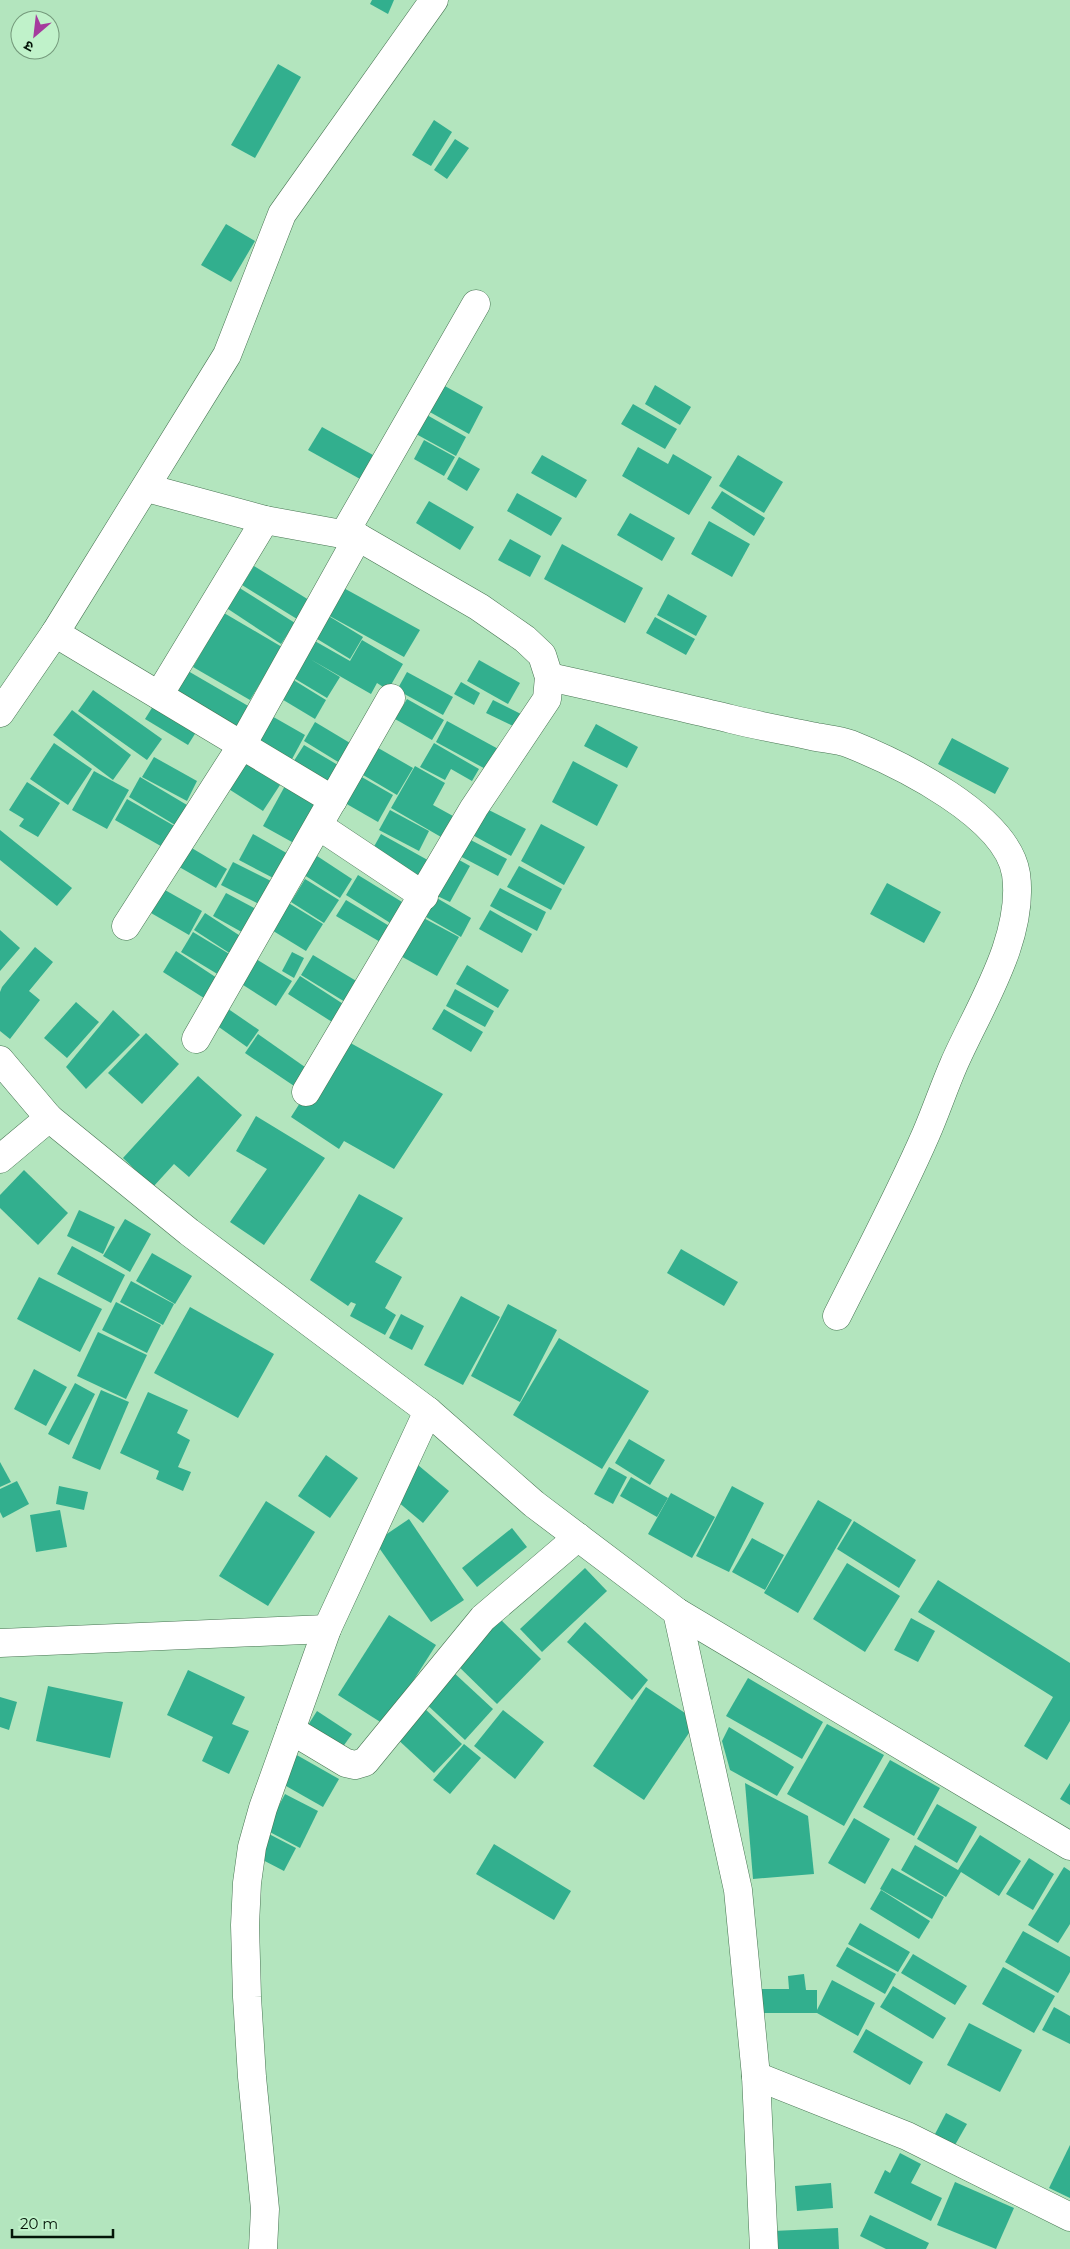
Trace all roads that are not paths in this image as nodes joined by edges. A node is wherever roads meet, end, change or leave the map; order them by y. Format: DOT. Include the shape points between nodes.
graph roads {
  1 [pos="434,0"];
  2 [pos="476,304"];
  3 [pos="147,488"];
  4 [pos="265,520"];
  5 [pos="351,536"];
  6 [pos="55,633"];
  7 [pos="549,677"];
  8 [pos="159,695"];
  9 [pos="391,698"];
  10 [pos="0,713"];
  11 [pos="242,745"];
  12 [pos="333,800"];
  13 [pos="319,826"];
  14 [pos="424,896"];
  15 [pos="126,926"];
  16 [pos="196,1039"];
  17 [pos="0,1060"];
  18 [pos="306,1092"];
  19 [pos="49,1118"];
  20 [pos="0,1159"];
  21 [pos="837,1316"];
  22 [pos="428,1411"];
  23 [pos="578,1537"];
  24 [pos="677,1612"];
  25 [pos="327,1629"];
  26 [pos="0,1643"];
  27 [pos="291,1730"];
  28 [pos="1070,1846"];
  29 [pos="756,2076"];
  30 [pos="1070,2217"];
  31 [pos="263,2249"];
  32 [pos="764,2249"];
  1 -- 3 [label="street" via="282,214 227,355"];
  2 -- 5 [label="street"];
  3 -- 4 [label="street"];
  3 -- 6 [label="street"];
  4 -- 5 [label="street"];
  4 -- 8 [label="street"];
  5 -- 7 [label="street" via="479,607 525,639 542,655"];
  5 -- 11 [label="street"];
  6 -- 8 [label="street"];
  6 -- 10 [label="street"];
  7 -- 14 [label="street" via="547,700 474,808"];
  7 -- 21 [label="street" via="848,743 914,775 968,807 993,830 1009,852 1016,873 1017,904 1009,942 926,1134"];
  8 -- 11 [label="street"];
  9 -- 12 [label="street"];
  11 -- 12 [label="street"];
  11 -- 15 [label="street"];
  12 -- 13 [label="street"];
  13 -- 14 [label="street"];
  13 -- 16 [label="street"];
  14 -- 18 [label="street"];
  17 -- 19 [label="street"];
  19 -- 20 [label="street"];
  19 -- 22 [label="street" via="189,1232"];
  22 -- 23 [label="street" via="534,1504"];
  22 -- 25 [label="street"];
  23 -- 24 [label="street"];
  23 -- 27 [label="street" via="483,1618 365,1762 346,1763"];
  24 -- 28 [label="street"];
  24 -- 29 [label="street" via="738,1890"];
  25 -- 26 [label="street"];
  25 -- 27 [label="street"];
  27 -- 31 [label="street" via="263,1808 252,1847 247,1883 247,1997 265,2209"];
  29 -- 30 [label="street" via="907,2136"];
  29 -- 32 [label="street"];
}
